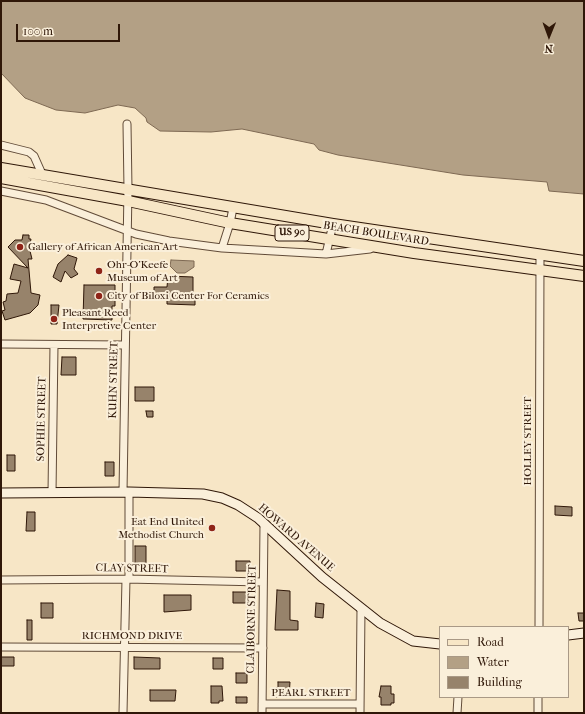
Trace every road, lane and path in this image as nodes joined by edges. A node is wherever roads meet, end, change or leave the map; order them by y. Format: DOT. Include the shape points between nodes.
graph roads {
  1 [pos="127,124"];
  2 [pos="1,146"];
  3 [pos="1,168"];
  4 [pos="42,174"];
  5 [pos="1,178"];
  6 [pos="128,188"];
  7 [pos="1,191"];
  8 [pos="128,201"];
  9 [pos="233,208"];
  10 [pos="230,223"];
  11 [pos="333,224"];
  12 [pos="127,230"];
  13 [pos="330,239"];
  14 [pos="222,248"];
  15 [pos="382,248"];
  16 [pos="326,254"];
  17 [pos="540,254"];
  18 [pos="584,261"];
  19 [pos="539,269"];
  20 [pos="584,276"];
  21 [pos="1,344"];
  22 [pos="54,345"];
  23 [pos="125,345"];
  24 [pos="126,492"];
  25 [pos="1,493"];
  26 [pos="52,493"];
  27 [pos="264,524"];
  28 [pos="127,579"];
  29 [pos="1,580"];
  30 [pos="263,582"];
  31 [pos="361,608"];
  32 [pos="539,626"];
  33 [pos="584,633"];
  34 [pos="569,635"];
  35 [pos="439,644"];
  36 [pos="124,646"];
  37 [pos="1,647"];
  38 [pos="262,648"];
  39 [pos="458,698"];
  40 [pos="538,698"];
  41 [pos="262,704"];
  42 [pos="360,704"];
  43 [pos="122,713"];
  44 [pos="262,713"];
  45 [pos="360,713"];
  46 [pos="458,713"];
  47 [pos="538,713"];
  1 -- 6 [label="street, KUHN STREET"];
  2 -- 4 [label="street" via="28,152 37,160"];
  3 -- 4 [label="main road, BEACH BOULEVARD / US 90"];
  4 -- 6 [label="main road, BEACH BOULEVARD / US 90"];
  5 -- 8 [label="main road, BEACH BOULEVARD / US 90"];
  6 -- 8 [label="street, KUHN STREET"];
  6 -- 9 [label="main road, BEACH BOULEVARD / US 90"];
  7 -- 12 [label="street" via="46,200"];
  8 -- 10 [label="main road, BEACH BOULEVARD / US 90"];
  8 -- 12 [label="street, KUHN STREET"];
  9 -- 10 [label="street"];
  9 -- 11 [label="main road, BEACH BOULEVARD / US 90"];
  10 -- 13 [label="main road, BEACH BOULEVARD / US 90"];
  10 -- 14 [label="street"];
  11 -- 13 [label="street"];
  11 -- 17 [label="main road, BEACH BOULEVARD / US 90"];
  12 -- 14 [label="street" via="152,238"];
  12 -- 23 [label="street, KUHN STREET"];
  13 -- 15 [label="main road, BEACH BOULEVARD / US 90"];
  13 -- 16 [label="street"];
  14 -- 16 [label="street"];
  15 -- 16 [label="street"];
  15 -- 19 [label="main road, BEACH BOULEVARD / US 90"];
  17 -- 18 [label="main road, BEACH BOULEVARD / US 90"];
  17 -- 19 [label="street, HOLLEY STREET"];
  19 -- 20 [label="main road, BEACH BOULEVARD / US 90"];
  19 -- 32 [label="street, HOLLEY STREET"];
  21 -- 22 [label="street"];
  22 -- 23 [label="street"];
  22 -- 26 [label="street, SOPHIE STREET"];
  23 -- 24 [label="street, KUHN STREET"];
  24 -- 26 [label="main road, HOWARD AVENUE"];
  24 -- 27 [label="main road, HOWARD AVENUE" via="203,494 222,498 246,510"];
  24 -- 28 [label="street, KUHN STREET"];
  25 -- 26 [label="main road, HOWARD AVENUE"];
  27 -- 30 [label="street, CLAIBORNE STREET"];
  27 -- 31 [label="main road, HOWARD AVENUE"];
  28 -- 29 [label="street, CLAY STREET"];
  28 -- 30 [label="street, CLAY STREET"];
  28 -- 36 [label="street, KUHN STREET"];
  30 -- 38 [label="street, CLAIBORNE STREET"];
  31 -- 35 [label="main road, HOWARD AVENUE" via="396,633 413,641"];
  31 -- 42 [label="street"];
  33 -- 34 [label="main road"];
  36 -- 37 [label="street, RICHMOND DRIVE"];
  36 -- 38 [label="street, RICHMOND DRIVE"];
  36 -- 43 [label="street, KUHN STREET"];
  38 -- 41 [label="street, CLAIBORNE STREET"];
  39 -- 46 [label="street"];
  40 -- 47 [label="street"];
  41 -- 42 [label="street, PEARL STREET"];
  41 -- 44 [label="street, CLAIBORNE STREET"];
  42 -- 45 [label="street"];
}
